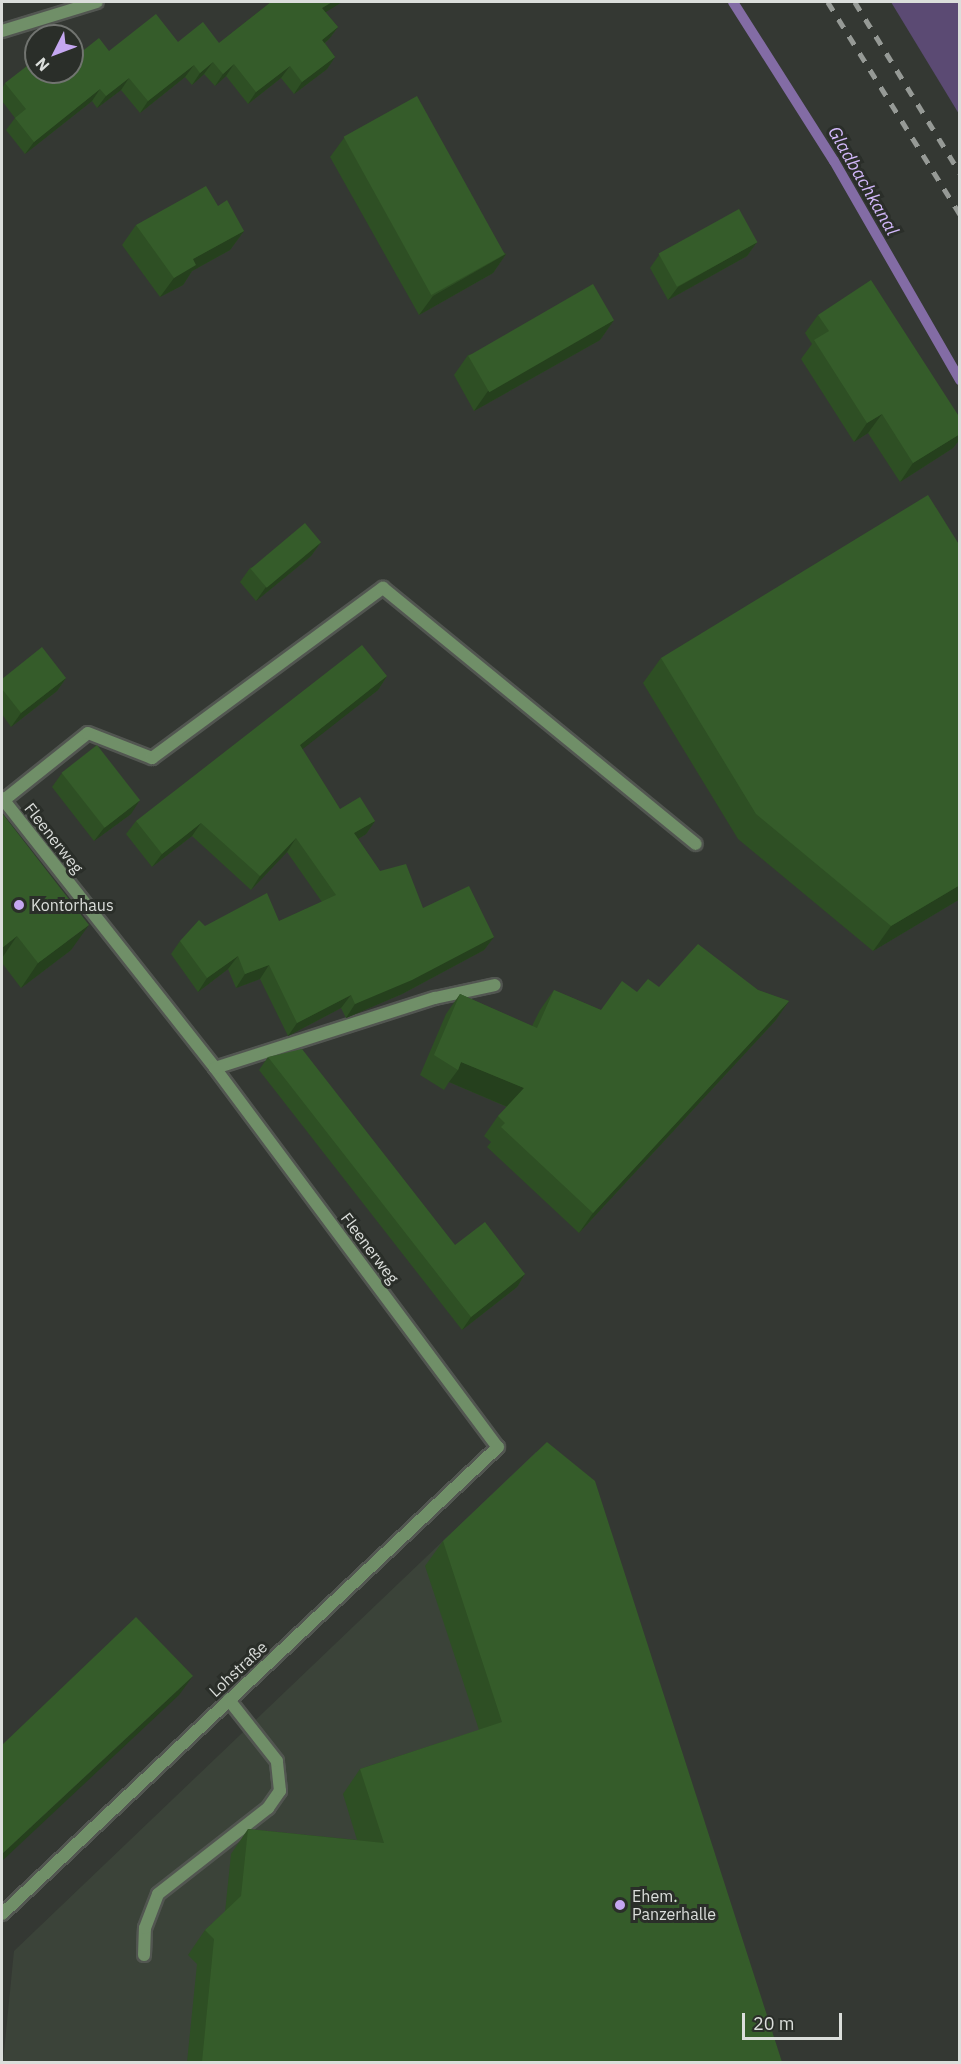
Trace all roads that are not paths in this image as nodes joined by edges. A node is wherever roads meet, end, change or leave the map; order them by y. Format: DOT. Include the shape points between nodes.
graph roads {
  1 [pos="97,2"];
  2 [pos="2,31"];
  3 [pos="3,799"];
  4 [pos="696,844"];
  5 [pos="495,985"];
  6 [pos="215,1068"];
  7 [pos="498,1447"];
  8 [pos="229,1700"];
  9 [pos="2,1914"];
  10 [pos="144,1955"];
  1 -- 2 [label="street"];
  3 -- 4 [label="street" via="88,733 152,758 383,588"];
  3 -- 6 [label="street, Fleenerweg"];
  5 -- 6 [label="street" via="435,998"];
  6 -- 7 [label="street, Fleenerweg"];
  7 -- 8 [label="street, Lohstraße"];
  8 -- 9 [label="street, Lohstraße"];
  8 -- 10 [label="street" via="277,1761 280,1791 268,1808 158,1894 145,1928"];
}
